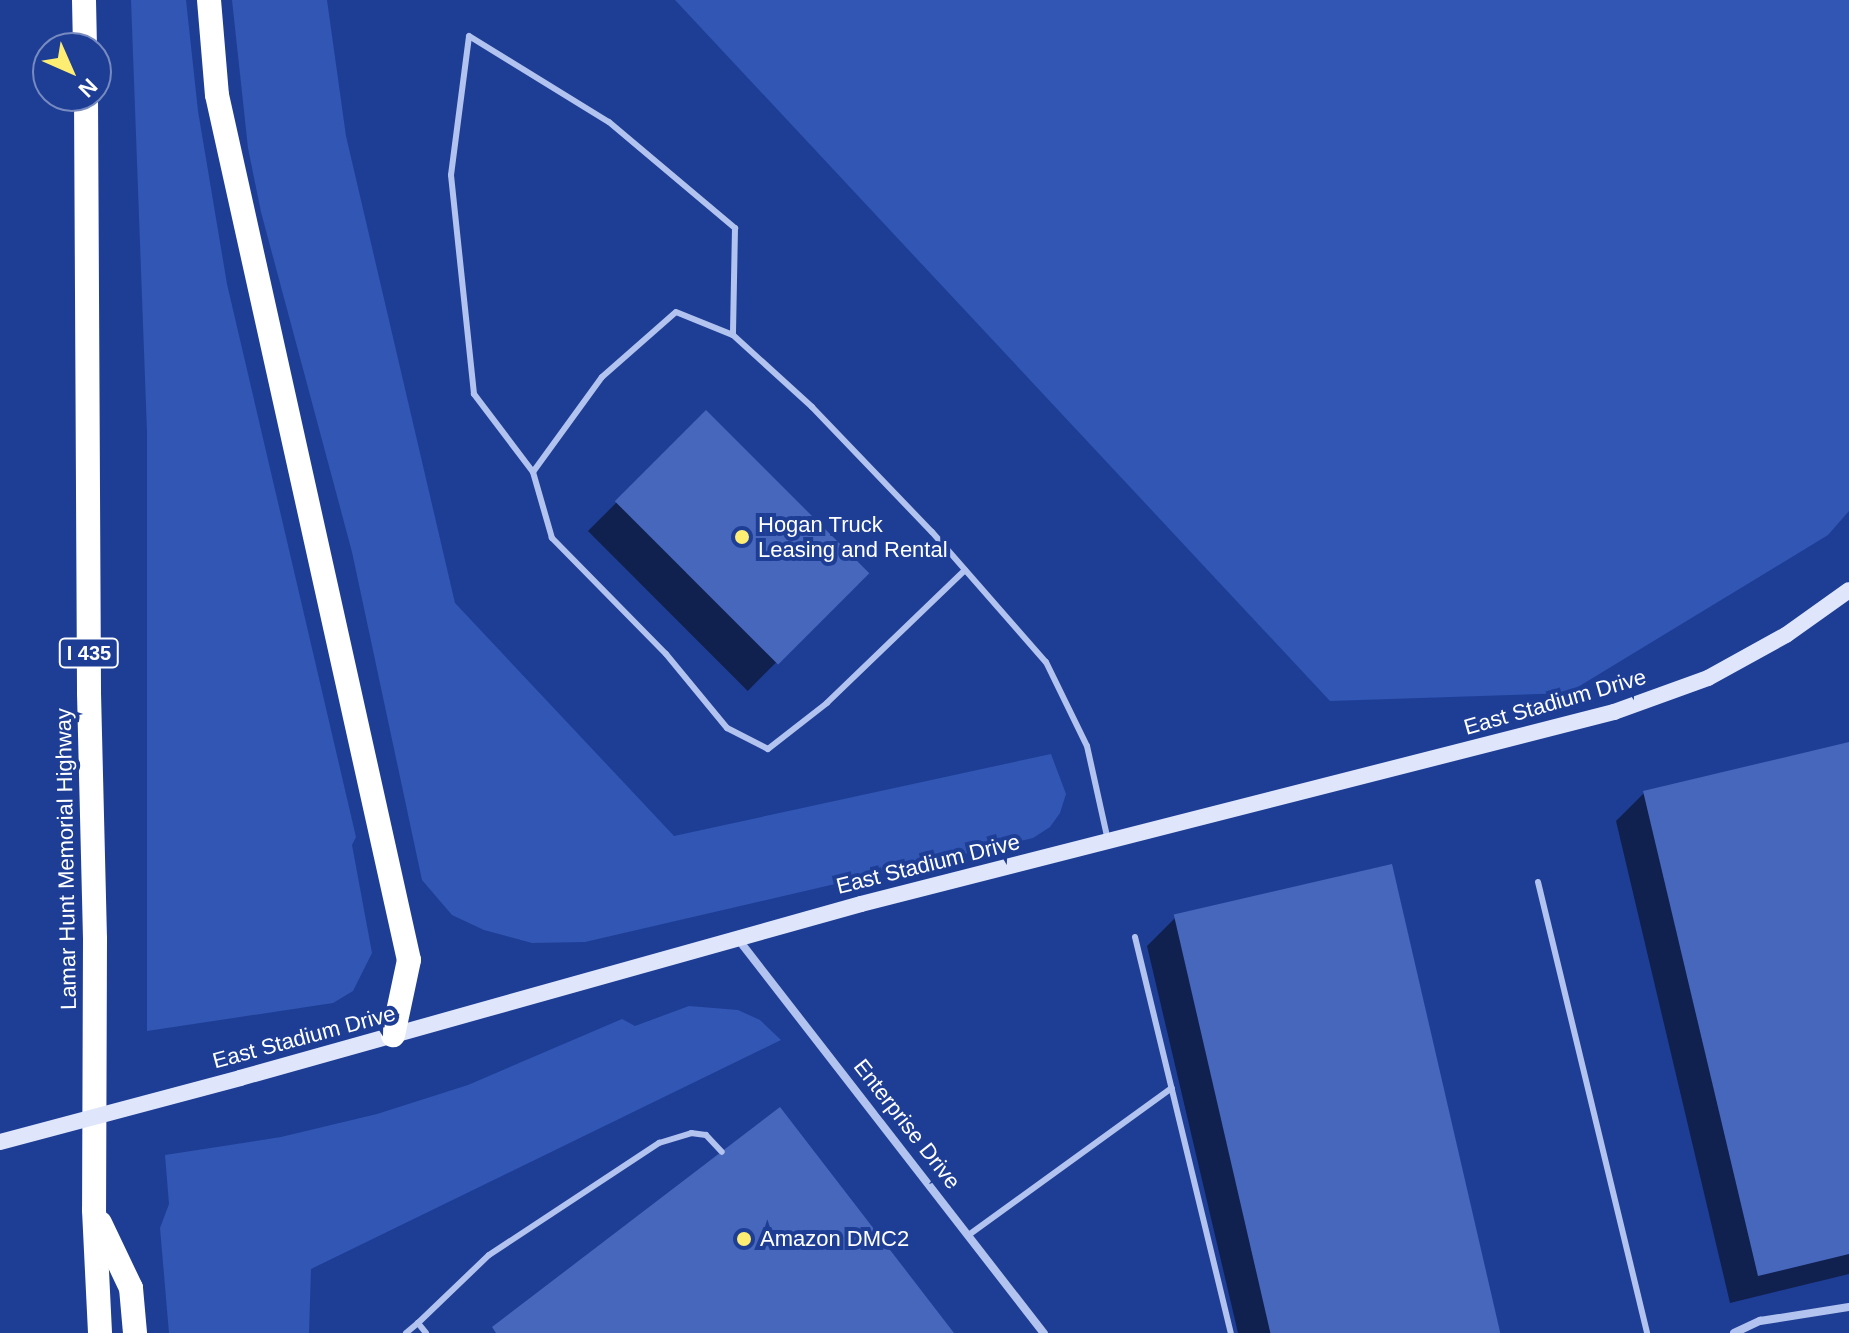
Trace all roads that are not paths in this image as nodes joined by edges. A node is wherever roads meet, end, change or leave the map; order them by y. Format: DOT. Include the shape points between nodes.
graph roads {
  1 [pos="84,0"];
  2 [pos="209,0"];
  3 [pos="85,32"];
  4 [pos="86,112"];
  5 [pos="733,335"];
  6 [pos="533,472"];
  7 [pos="965,570"];
  8 [pos="1849,590"];
  9 [pos="1108,841"];
  10 [pos="1538,882"];
  11 [pos="1135,937"];
  12 [pos="738,938"];
  13 [pos="393,1035"];
  14 [pos="1172,1088"];
  15 [pos="0,1142"];
  16 [pos="722,1152"];
  17 [pos="94,1210"];
  18 [pos="970,1234"];
  19 [pos="1849,1307"];
  20 [pos="418,1323"];
  21 [pos="100,1333"];
  22 [pos="135,1333"];
  23 [pos="406,1333"];
  24 [pos="426,1333"];
  25 [pos="1044,1333"];
  26 [pos="1231,1333"];
  27 [pos="1647,1333"];
  28 [pos="1734,1333"];
  1 -- 3 [label="highway"];
  2 -- 13 [label="highway" via="217,95 409,960"];
  4 -- 17 [label="highway, Lamar Hunt Memorial Highway / I 435"];
  5 -- 6 [label="lane" via="676,312 602,377"];
  5 -- 6 [label="lane" via="735,228 609,122 469,36 451,175 474,394"];
  5 -- 7 [label="lane" via="812,407"];
  6 -- 7 [label="lane" via="552,538 666,654 727,728 768,749 827,703"];
  7 -- 9 [label="lane" via="1046,662 1087,746"];
  8 -- 9 [label="main road, East Stadium Drive" via="1786,635 1708,678 1614,712"];
  9 -- 12 [label="main road, East Stadium Drive"];
  10 -- 27 [label="lane"];
  11 -- 14 [label="lane"];
  12 -- 13 [label="main road, East Stadium Drive"];
  12 -- 18 [label="street, Enterprise Drive"];
  13 -- 15 [label="main road, East Stadium Drive, bridge"];
  14 -- 18 [label="lane"];
  14 -- 26 [label="lane"];
  16 -- 20 [label="lane" via="706,1135 691,1133 659,1143 489,1255"];
  17 -- 21 [label="highway, Lamar Hunt Memorial Highway / I 435"];
  17 -- 22 [label="highway" via="131,1288"];
  18 -- 25 [label="street, Enterprise Drive"];
  19 -- 28 [label="street" via="1760,1321"];
  20 -- 23 [label="lane"];
  20 -- 24 [label="lane"];
}
